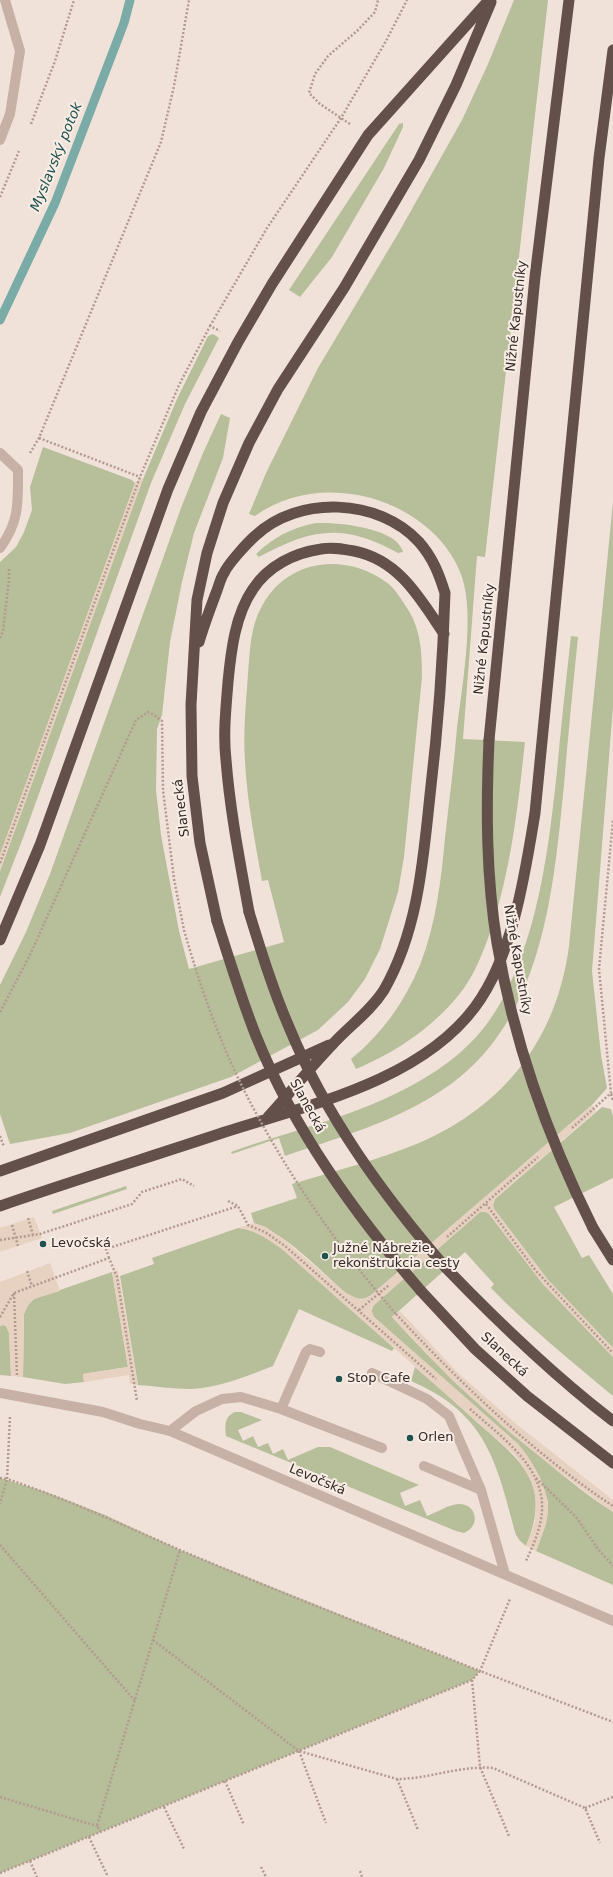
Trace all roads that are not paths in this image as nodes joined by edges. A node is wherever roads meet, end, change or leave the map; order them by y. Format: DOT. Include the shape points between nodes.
graph roads {
  1 [pos="5,0"];
  2 [pos="488,0"];
  3 [pos="492,0"];
  4 [pos="569,0"];
  5 [pos="613,50"];
  6 [pos="0,140"];
  7 [pos="0,453"];
  8 [pos="0,548"];
  9 [pos="444,634"];
  10 [pos="194,653"];
  11 [pos="0,940"];
  12 [pos="333,1043"];
  13 [pos="268,1118"];
  14 [pos="0,1170"];
  15 [pos="0,1206"];
  16 [pos="613,1260"];
  17 [pos="320,1352"];
  18 [pos="372,1373"];
  19 [pos="0,1393"];
  20 [pos="281,1409"];
  21 [pos="613,1421"];
  22 [pos="170,1431"];
  23 [pos="382,1448"];
  24 [pos="613,1463"];
  25 [pos="424,1466"];
  26 [pos="481,1490"];
  27 [pos="504,1574"];
  28 [pos="613,1621"];
  1 -- 6 [label="street" via="20,51 10,114"];
  2 -- 11 [label="highway" via="368,135 272,284 201,412 168,490 40,845"];
  3 -- 10 [label="highway, Slanecká" via="456,85 419,160 344,288 278,389 249,443 223,503 207,553 197,600"];
  4 -- 16 [label="highway, Nižné Kapustníky, bridge" via="535,277 488,740 486,794 497,942 515,1028 556,1150 593,1228"];
  5 -- 13 [label="highway" via="599,158 535,813 516,912 490,982 475,1006 451,1034 424,1054 368,1085"];
  7 -- 8 [label="street" via="18,470 18,509 7,538"];
  9 -- 10 [label="highway" via="445,593 438,570 418,541 401,527 368,513 332,507 315,508 283,517 256,535 224,572"];
  9 -- 12 [label="highway" via="423,862 410,927 400,956 383,991 360,1020"];
  9 -- 21 [label="highway, bridge" via="416,592 398,572 376,558 360,552 324,548 293,556 266,574 253,589 243,607 230,658 225,718 226,759 234,833 249,912 289,1029 351,1145 380,1187 446,1268 500,1324 551,1371"];
  10 -- 24 [label="highway, Slanecká, bridge" via="191,705 192,776 200,843 217,921 240,994 256,1037 285,1098 326,1167 359,1215 421,1291 475,1349 527,1396"];
  12 -- 13 [label="highway"];
  12 -- 14 [label="highway" via="223,1093"];
  13 -- 15 [label="highway"];
  17 -- 20 [label="street" via="310,1349 306,1352"];
  18 -- 26 [label="street" via="427,1399 449,1416"];
  19 -- 22 [label="street, Levočská" via="103,1412"];
  20 -- 22 [label="street" via="241,1397 222,1400 196,1411"];
  20 -- 23 [label="street"];
  22 -- 27 [label="street, Levočská"];
  25 -- 26 [label="street"];
  26 -- 27 [label="street"];
  27 -- 28 [label="street, Levočská"];
}
